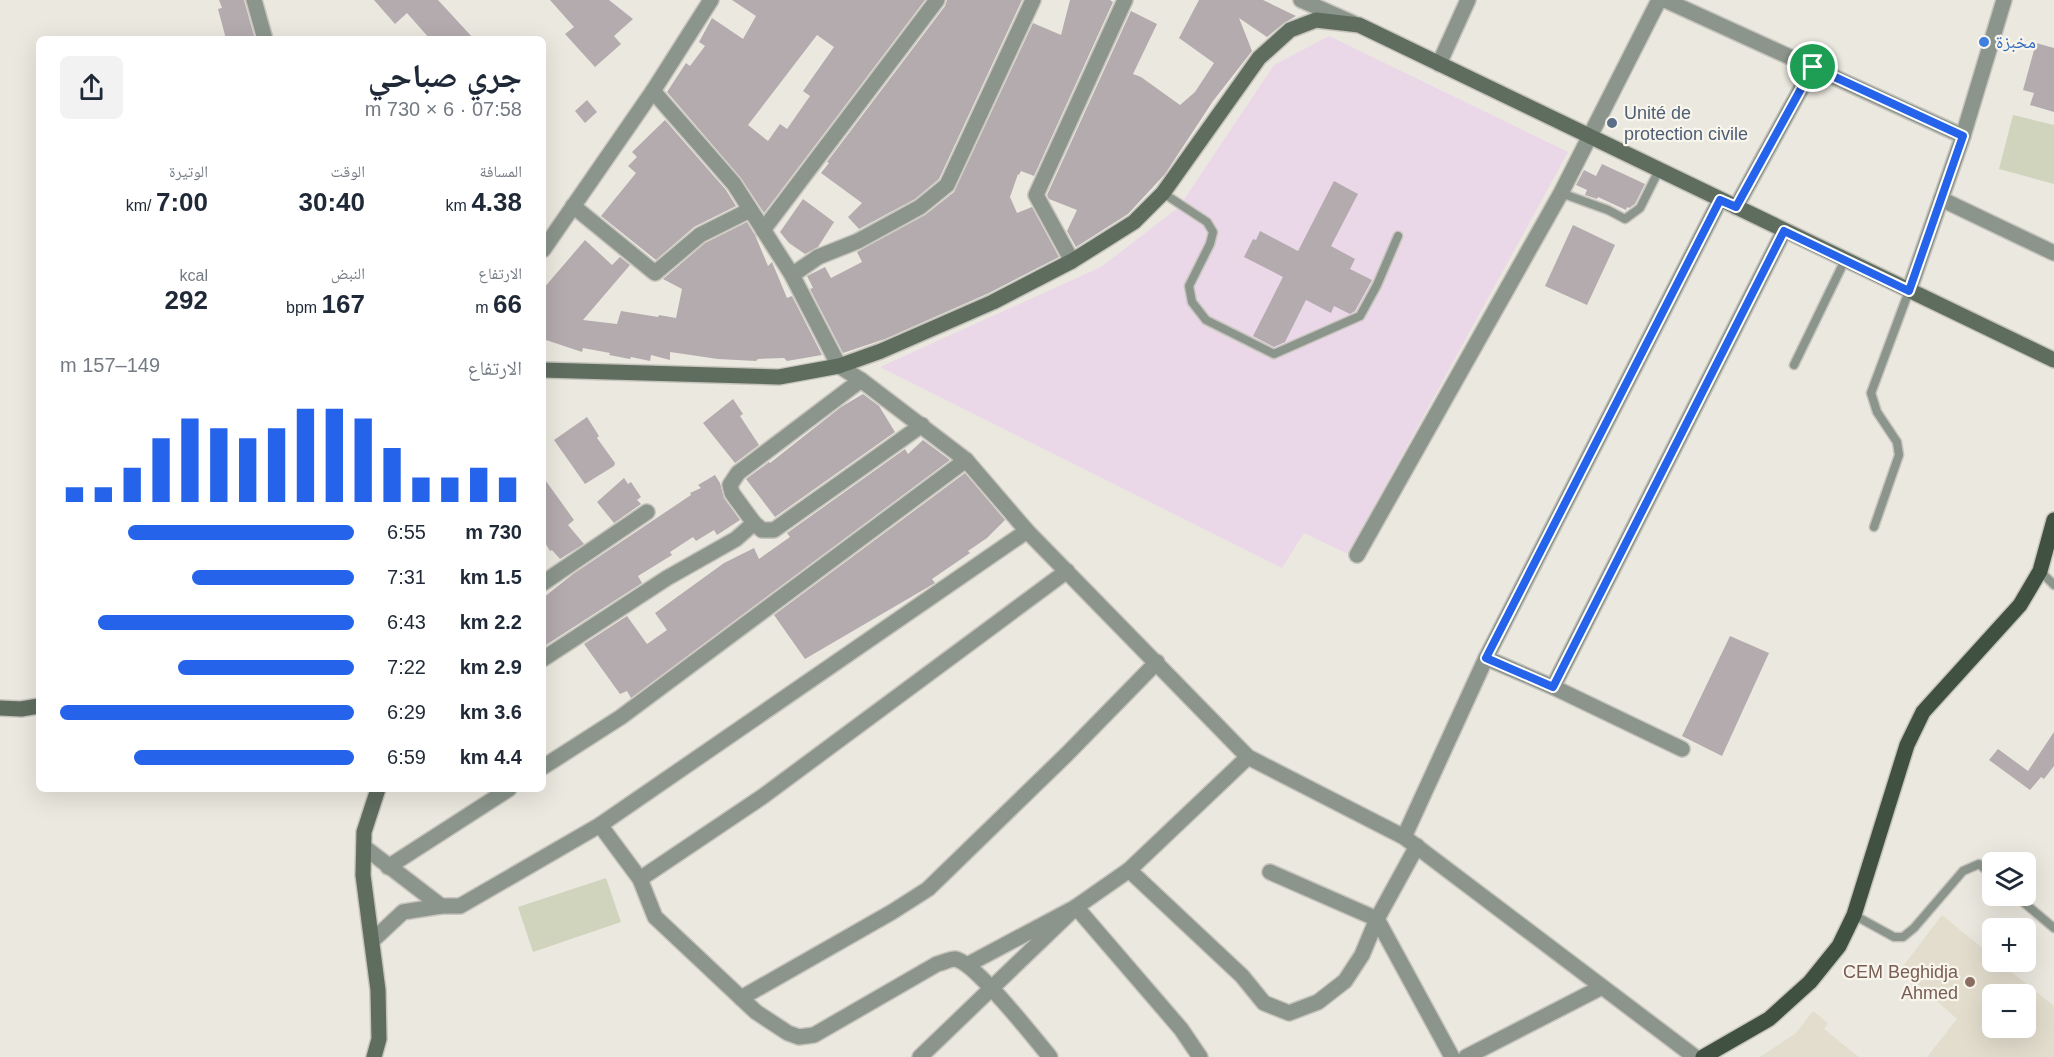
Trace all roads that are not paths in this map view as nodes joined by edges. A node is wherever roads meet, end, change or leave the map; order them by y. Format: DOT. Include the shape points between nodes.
graph roads {
  1 [pos="254,0"];
  2 [pos="711,0"];
  3 [pos="937,0"];
  4 [pos="1033,0"];
  5 [pos="1125,0"];
  6 [pos="1301,0"];
  7 [pos="1468,0"];
  8 [pos="1659,0"];
  9 [pos="1665,0"];
  10 [pos="2004,0"];
  11 [pos="1359,25"];
  12 [pos="264,36"];
  13 [pos="1439,64"];
  14 [pos="1813,67"];
  15 [pos="653,91"];
  16 [pos="1963,136"];
  17 [pos="1591,137"];
  18 [pos="1659,170"];
  19 [pos="1163,193"];
  20 [pos="1561,193"];
  21 [pos="1941,199"];
  22 [pos="1720,200"];
  23 [pos="573,206"];
  24 [pos="1736,207"];
  25 [pos="750,210"];
  26 [pos="763,230"];
  27 [pos="1784,231"];
  28 [pos="1398,236"];
  29 [pos="546,246"];
  30 [pos="2054,254"];
  31 [pos="1845,260"];
  32 [pos="1072,261"];
  33 [pos="792,275"];
  34 [pos="1909,291"];
  35 [pos="2054,360"];
  36 [pos="1794,365"];
  37 [pos="839,366"];
  38 [pos="546,370"];
  39 [pos="861,380"];
  40 [pos="922,425"];
  41 [pos="966,460"];
  42 [pos="647,512"];
  43 [pos="2054,520"];
  44 [pos="754,523"];
  45 [pos="1874,527"];
  46 [pos="1027,531"];
  47 [pos="1357,555"];
  48 [pos="1067,571"];
  49 [pos="2040,572"];
  50 [pos="546,577"];
  51 [pos="2054,585"];
  52 [pos="546,657"];
  53 [pos="1486,658"];
  54 [pos="1157,662"];
  55 [pos="1553,687"];
  56 [pos="36,706"];
  57 [pos="0,708"];
  58 [pos="1682,749"];
  59 [pos="1248,757"];
  60 [pos="546,765"];
  61 [pos="378,792"];
  62 [pos="504,792"];
  63 [pos="600,825"];
  64 [pos="1410,842"];
  65 [pos="364,847"];
  66 [pos="388,867"];
  67 [pos="1982,867"];
  68 [pos="1129,870"];
  69 [pos="1270,872"];
  70 [pos="640,879"];
  71 [pos="441,906"];
  72 [pos="2028,906"];
  73 [pos="1076,907"];
  74 [pos="1854,915"];
  75 [pos="1377,919"];
  76 [pos="2054,928"];
  77 [pos="372,941"];
  78 [pos="967,965"];
  79 [pos="1602,987"];
  80 [pos="992,989"];
  81 [pos="741,998"];
  82 [pos="374,1057"];
  83 [pos="920,1057"];
  84 [pos="1050,1057"];
  85 [pos="1200,1057"];
  86 [pos="1452,1057"];
  87 [pos="1466,1057"];
  88 [pos="1695,1057"];
  89 [pos="1703,1057"];
  1 -- 12 [label="street"];
  2 -- 15 [label="street"];
  3 -- 26 [label="street"];
  4 -- 33 [label="street" via="947,185 920,207 858,241 818,257"];
  5 -- 32 [label="street" via="1036,195"];
  6 -- 11 [label="street"];
  7 -- 13 [label="street"];
  8 -- 17 [label="street"];
  9 -- 14 [label="street"];
  10 -- 16 [label="street"];
  11 -- 13 [label="main road"];
  11 -- 19 [label="main road" via="1316,20 1290,30 1259,58"];
  13 -- 17 [label="main road"];
  14 -- 16 [label="street"];
  14 -- 24 [label="street"];
  15 -- 23 [label="street"];
  15 -- 25 [label="street" via="734,184"];
  16 -- 21 [label="street"];
  17 -- 18 [label="main road"];
  17 -- 20 [label="street"];
  18 -- 20 [label="lane" via="1640,208 1625,219"];
  18 -- 22 [label="main road"];
  19 -- 28 [label="lane" via="1207,222 1213,232 1189,286 1192,302 1206,320 1274,354 1360,316"];
  19 -- 32 [label="main road" via="1134,222"];
  20 -- 47 [label="street"];
  21 -- 30 [label="street"];
  21 -- 34 [label="street"];
  22 -- 24 [label="main road"];
  22 -- 53 [label="street"];
  23 -- 25 [label="street" via="655,273 700,235"];
  23 -- 29 [label="street"];
  24 -- 27 [label="main road"];
  25 -- 26 [label="street"];
  26 -- 33 [label="street"];
  27 -- 31 [label="main road"];
  27 -- 55 [label="street"];
  31 -- 34 [label="main road"];
  31 -- 36 [label="lane"];
  32 -- 37 [label="main road" via="993,302"];
  33 -- 37 [label="street"];
  34 -- 35 [label="main road"];
  34 -- 45 [label="lane" via="1871,393 1877,412 1897,442 1899,455"];
  37 -- 38 [label="main road" via="779,377"];
  37 -- 39 [label="street"];
  39 -- 40 [label="street"];
  39 -- 44 [label="street" via="738,473 730,485 732,493"];
  40 -- 41 [label="street"];
  40 -- 44 [label="street" via="774,530 762,530"];
  41 -- 46 [label="street"];
  41 -- 60 [label="street" via="621,717"];
  42 -- 50 [label="street"];
  43 -- 49 [label="main road"];
  44 -- 52 [label="street" via="736,539 667,578"];
  46 -- 48 [label="street"];
  46 -- 63 [label="street"];
  48 -- 54 [label="street"];
  48 -- 70 [label="street" via="762,797"];
  49 -- 51 [label="lane"];
  49 -- 74 [label="main road" via="2020,605 1923,712 1907,745"];
  53 -- 55 [label="street"];
  53 -- 64 [label="street"];
  54 -- 59 [label="street"];
  54 -- 81 [label="street" via="928,889"];
  55 -- 58 [label="street"];
  56 -- 57 [label="main road"];
  59 -- 64 [label="street"];
  59 -- 68 [label="street"];
  61 -- 65 [label="main road" via="364,832"];
  62 -- 66 [label="street"];
  63 -- 70 [label="street"];
  63 -- 71 [label="street" via="460,906"];
  64 -- 75 [label="street"];
  64 -- 79 [label="street"];
  65 -- 66 [label="street"];
  65 -- 77 [label="main road" via="363,875"];
  66 -- 71 [label="street"];
  67 -- 74 [label="lane" via="1979,864 1964,871 1903,937 1894,937"];
  68 -- 73 [label="street"];
  68 -- 75 [label="street" via="1242,976 1264,1003 1289,1013 1318,1002 1345,981 1362,955"];
  69 -- 75 [label="street"];
  70 -- 81 [label="street" via="654,917"];
  71 -- 77 [label="street" via="403,912"];
  72 -- 76 [label="lane"];
  73 -- 78 [label="street"];
  73 -- 80 [label="street"];
  73 -- 85 [label="street" via="1181,1029"];
  74 -- 89 [label="main road" via="1839,946 1810,982 1770,1019"];
  75 -- 86 [label="street"];
  77 -- 82 [label="main road" via="379,1039"];
  78 -- 80 [label="street"];
  78 -- 81 [label="street" via="955,959 937,964 814,1035 788,1034"];
  79 -- 87 [label="street"];
  79 -- 88 [label="street"];
  80 -- 83 [label="street"];
  80 -- 84 [label="street"];
}
